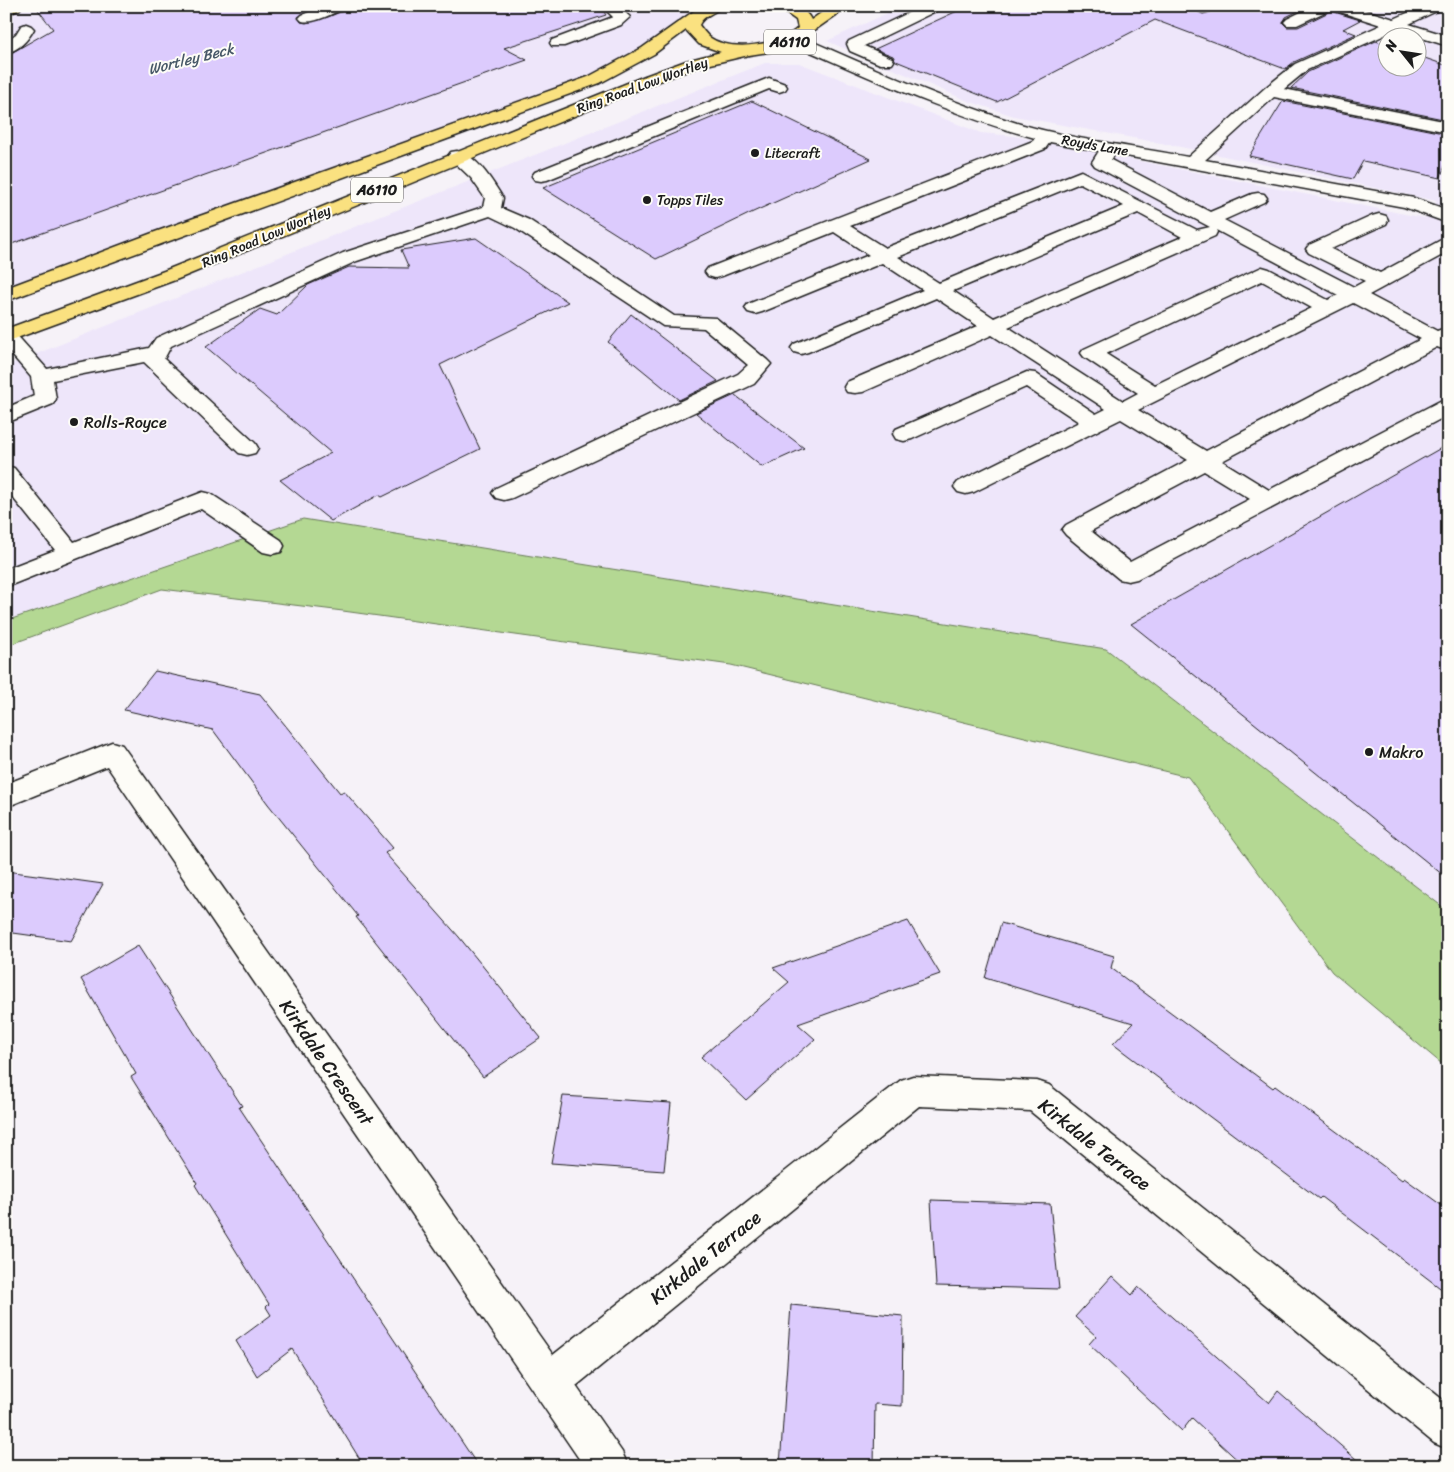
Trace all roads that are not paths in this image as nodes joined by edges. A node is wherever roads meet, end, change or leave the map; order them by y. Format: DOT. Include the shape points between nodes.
graph roads {
  1 [pos="337,6"];
  2 [pos="609,6"];
  3 [pos="783,6"];
  4 [pos="842,6"];
  5 [pos="1326,6"];
  6 [pos="1336,6"];
  7 [pos="1436,6"];
  8 [pos="931,8"];
  9 [pos="703,10"];
  10 [pos="307,18"];
  11 [pos="1292,22"];
  12 [pos="1395,24"];
  13 [pos="26,28"];
  14 [pos="801,35"];
  15 [pos="1448,41"];
  16 [pos="558,44"];
  17 [pos="6,48"];
  18 [pos="749,50"];
  19 [pos="883,77"];
  20 [pos="779,87"];
  21 [pos="1271,90"];
  22 [pos="1448,127"];
  23 [pos="1046,136"];
  24 [pos="1109,148"];
  25 [pos="457,156"];
  26 [pos="1192,162"];
  27 [pos="541,176"];
  28 [pos="1258,198"];
  29 [pos="1448,199"];
  30 [pos="1408,202"];
  31 [pos="1139,206"];
  32 [pos="492,210"];
  33 [pos="1448,217"];
  34 [pos="1379,220"];
  35 [pos="1216,223"];
  36 [pos="836,225"];
  37 [pos="1197,236"];
  38 [pos="1448,244"];
  39 [pos="884,256"];
  40 [pos="715,272"];
  41 [pos="1380,281"];
  42 [pos="937,290"];
  43 [pos="6,295"];
  44 [pos="1354,295"];
  45 [pos="755,308"];
  46 [pos="1327,308"];
  47 [pos="993,326"];
  48 [pos="7,336"];
  49 [pos="1444,339"];
  50 [pos="801,348"];
  51 [pos="156,353"];
  52 [pos="42,376"];
  53 [pos="855,386"];
  54 [pos="1153,393"];
  55 [pos="1448,406"];
  56 [pos="1121,409"];
  57 [pos="6,416"];
  58 [pos="1094,422"];
  59 [pos="904,434"];
  60 [pos="247,448"];
  61 [pos="1207,461"];
  62 [pos="6,473"];
  63 [pos="966,486"];
  64 [pos="504,493"];
  65 [pos="1268,500"];
  66 [pos="272,546"];
  67 [pos="70,553"];
  68 [pos="6,579"];
  69 [pos="6,796"];
  70 [pos="550,1382"];
  71 [pos="1448,1429"];
  72 [pos="608,1466"];
  1 -- 10 [label="street"];
  2 -- 16 [label="street" via="622,17"];
  3 -- 14 [label="highway, A6110" via="802,16 806,23"];
  4 -- 14 [label="highway, A6110"];
  5 -- 11 [label="street"];
  6 -- 12 [label="street"];
  7 -- 12 [label="street"];
  8 -- 19 [label="street" via="855,44 860,51 904,68"];
  9 -- 18 [label="highway, A6110" via="691,26 694,33 717,46"];
  9 -- 43 [label="highway, Ring Road Low Wortley / A6110" via="648,50 594,80"];
  12 -- 15 [label="street"];
  12 -- 21 [label="street" via="1301,67"];
  13 -- 17 [label="street" via="22,38"];
  14 -- 18 [label="highway, A6110" via="777,46"];
  14 -- 19 [label="street, Royds Lane"];
  18 -- 25 [label="highway, Ring Road Low Wortley / A6110" via="692,64"];
  19 -- 23 [label="street, Royds Lane" via="980,118"];
  20 -- 27 [label="street" via="769,83"];
  21 -- 22 [label="street"];
  21 -- 26 [label="street"];
  23 -- 24 [label="street, Royds Lane"];
  23 -- 36 [label="street" via="1039,144"];
  24 -- 26 [label="street, Royds Lane"];
  24 -- 35 [label="street" via="1100,162"];
  25 -- 32 [label="street" via="478,174 494,198"];
  25 -- 48 [label="highway, Ring Road Low Wortley / A6110" via="171,275"];
  26 -- 30 [label="street, Royds Lane"];
  28 -- 35 [label="street"];
  29 -- 30 [label="street"];
  30 -- 33 [label="street"];
  31 -- 37 [label="street"];
  31 -- 39 [label="street" via="1081,176"];
  31 -- 42 [label="street"];
  32 -- 51 [label="street" via="350,257 162,342"];
  32 -- 64 [label="street" via="522,224 670,322 709,322 760,364 746,379"];
  34 -- 41 [label="street" via="1316,249"];
  35 -- 37 [label="street"];
  35 -- 44 [label="street"];
  36 -- 39 [label="street"];
  36 -- 40 [label="street"];
  37 -- 47 [label="street"];
  38 -- 41 [label="street"];
  39 -- 42 [label="street"];
  39 -- 45 [label="street"];
  41 -- 44 [label="street"];
  42 -- 47 [label="street"];
  42 -- 50 [label="street"];
  44 -- 46 [label="street"];
  44 -- 49 [label="street"];
  46 -- 54 [label="street"];
  46 -- 54 [label="street" via="1262,273 1091,353"];
  47 -- 53 [label="street"];
  47 -- 56 [label="street"];
  48 -- 52 [label="street"];
  49 -- 61 [label="street"];
  51 -- 52 [label="street"];
  51 -- 60 [label="street" via="153,360"];
  52 -- 57 [label="street" via="45,399"];
  54 -- 56 [label="street"];
  55 -- 65 [label="street"];
  56 -- 58 [label="street"];
  56 -- 61 [label="street"];
  58 -- 59 [label="street" via="1027,378"];
  58 -- 63 [label="street"];
  61 -- 65 [label="street"];
  61 -- 65 [label="street" via="1074,530 1128,573"];
  62 -- 67 [label="street"];
  66 -- 67 [label="street" via="203,499"];
  67 -- 68 [label="street"];
  69 -- 70 [label="street, Kirkdale Crescent" via="112,752"];
  70 -- 71 [label="street, Kirkdale Terrace" via="913,1090 1038,1096"];
  70 -- 72 [label="street, Kirkdale Crescent"];
}
